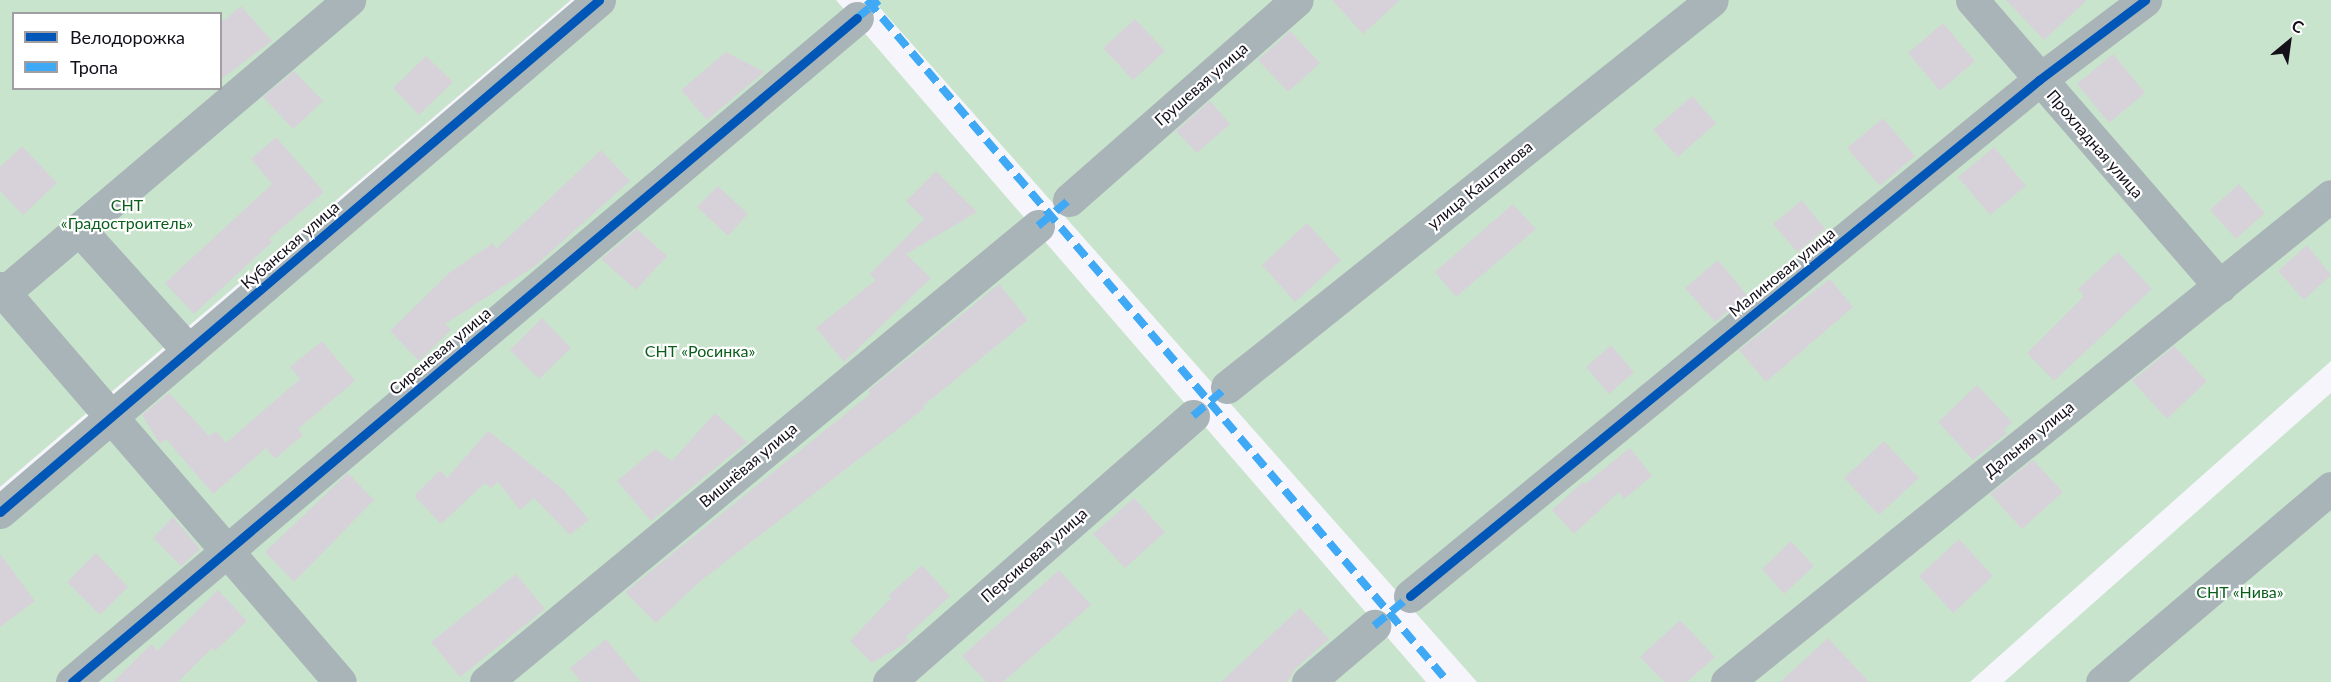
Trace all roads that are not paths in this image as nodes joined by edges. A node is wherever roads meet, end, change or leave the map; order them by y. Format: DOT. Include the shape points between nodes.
graph roads {
  1 [pos="349,0"];
  2 [pos="599,0"];
  3 [pos="1297,0"];
  4 [pos="1712,0"];
  5 [pos="1972,0"];
  6 [pos="2145,0"];
  7 [pos="857,18"];
  8 [pos="2039,81"];
  9 [pos="2331,196"];
  10 [pos="1069,200"];
  11 [pos="1038,226"];
  12 [pos="79,229"];
  13 [pos="2220,286"];
  14 [pos="1,292"];
  15 [pos="189,351"];
  16 [pos="1238,379"];
  17 [pos="113,417"];
  18 [pos="1186,422"];
  19 [pos="2331,488"];
  20 [pos="0,512"];
  21 [pos="227,550"];
  22 [pos="1410,596"];
  23 [pos="1374,626"];
  24 [pos="72,682"];
  25 [pos="339,682"];
  26 [pos="486,682"];
  27 [pos="889,682"];
  28 [pos="1308,682"];
  29 [pos="1727,682"];
  30 [pos="2102,682"];
  1 -- 12 [label="street"];
  2 -- 15 [label="street, Кубанская улица"];
  3 -- 10 [label="street, Грушевая улица"];
  4 -- 16 [label="street, улица Каштанова"];
  5 -- 8 [label="street, Прохладная улица"];
  6 -- 8 [label="street, Малиновая улица"];
  7 -- 21 [label="street, Сиреневая улица"];
  8 -- 13 [label="street, Прохладная улица"];
  8 -- 22 [label="street, Малиновая улица"];
  9 -- 13 [label="street, Дальняя улица"];
  11 -- 26 [label="street, Вишнёвая улица"];
  12 -- 14 [label="street"];
  12 -- 15 [label="street"];
  13 -- 29 [label="street, Дальняя улица"];
  14 -- 17 [label="street"];
  15 -- 17 [label="street, Кубанская улица"];
  17 -- 20 [label="street, Кубанская улица"];
  17 -- 21 [label="street"];
  18 -- 27 [label="street, Персиковая улица"];
  19 -- 30 [label="street"];
  21 -- 24 [label="street, Сиреневая улица"];
  21 -- 25 [label="street"];
  23 -- 28 [label="street"];
}
